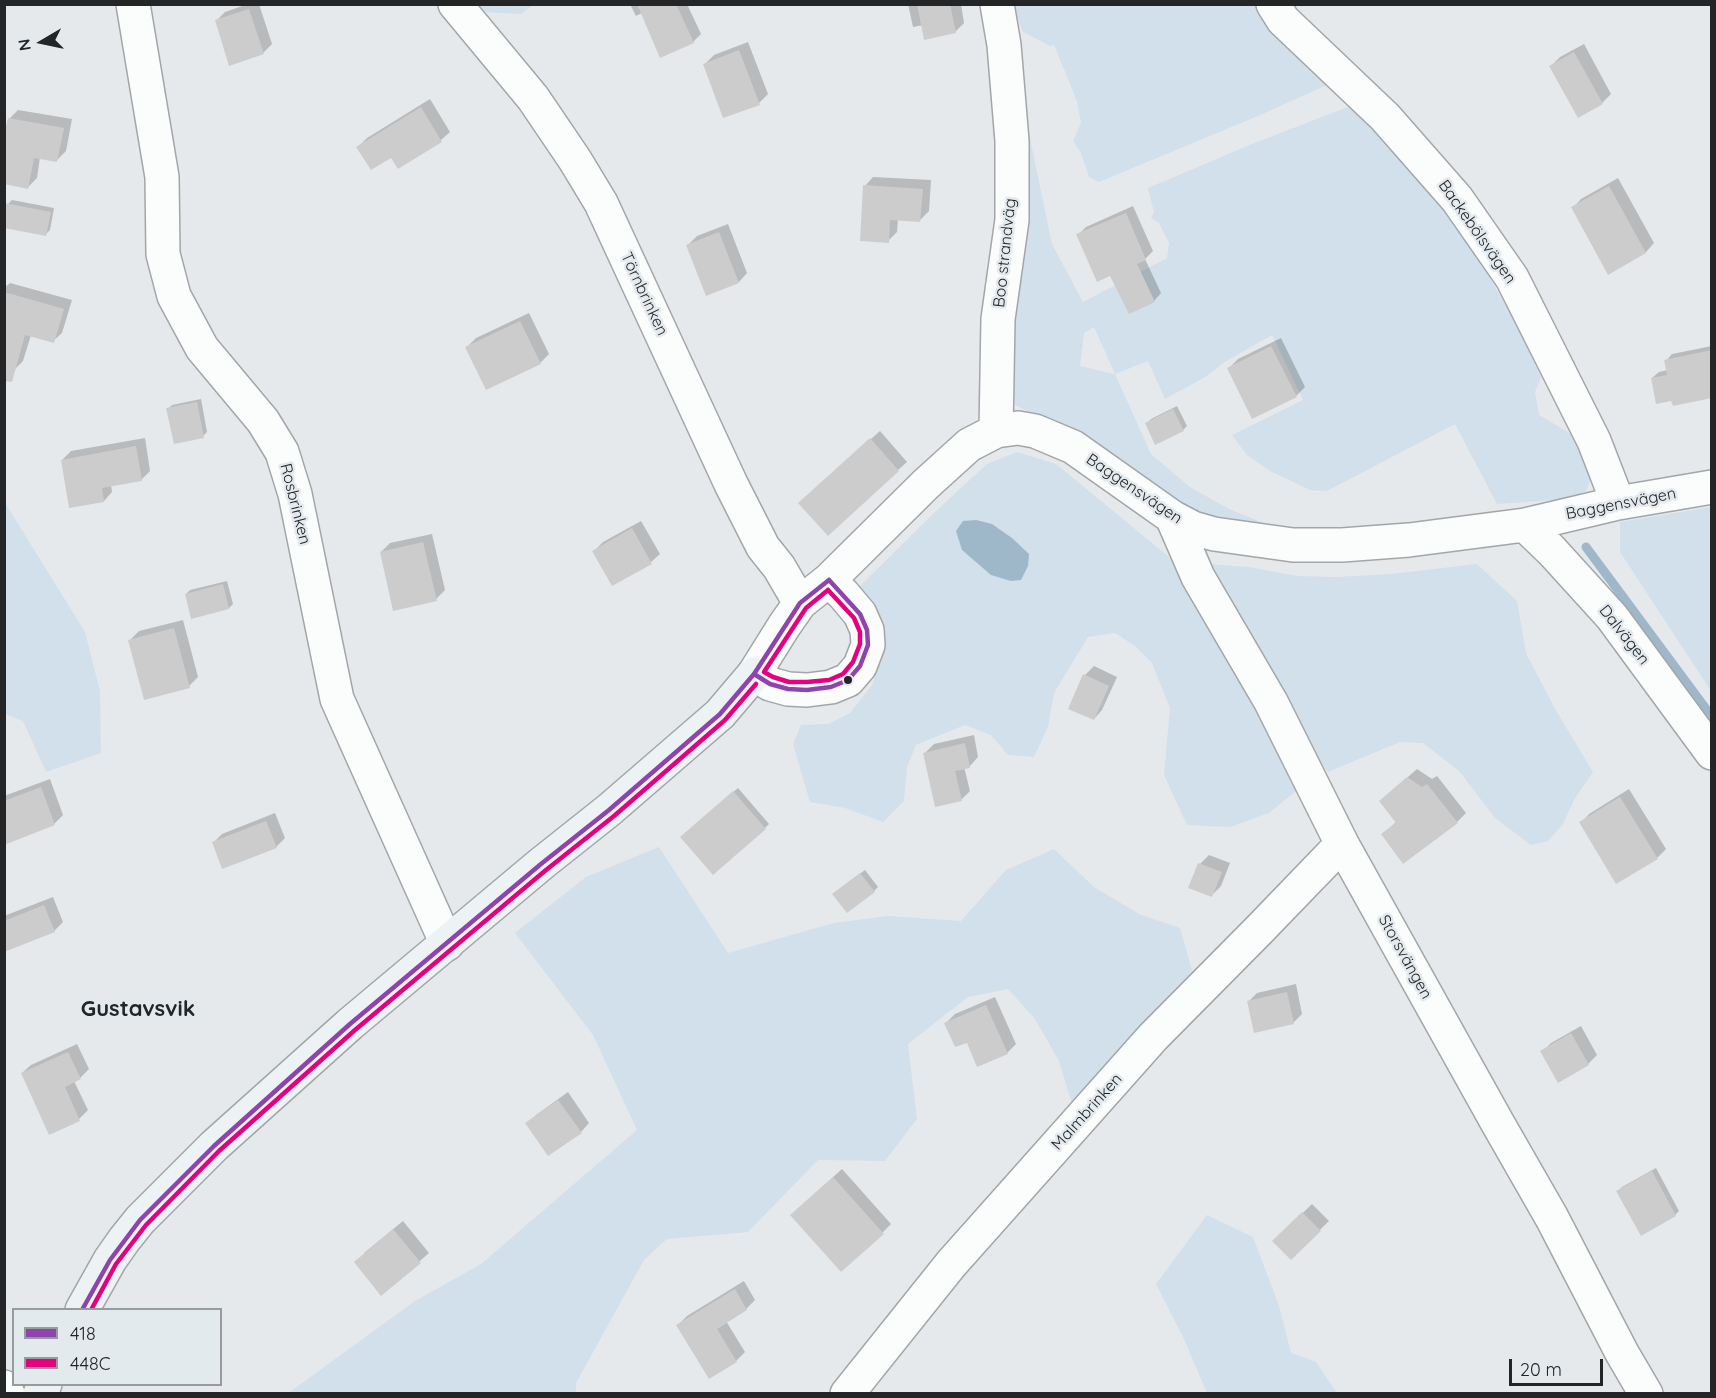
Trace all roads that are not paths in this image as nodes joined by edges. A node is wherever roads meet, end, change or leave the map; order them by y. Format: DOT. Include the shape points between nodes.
graph roads {
  1 [pos="133,4"];
  2 [pos="455,4"];
  3 [pos="997,4"];
  4 [pos="1273,4"];
  5 [pos="996,431"];
  6 [pos="1712,487"];
  7 [pos="1618,503"];
  8 [pos="1172,517"];
  9 [pos="1525,525"];
  10 [pos="829,580"];
  11 [pos="800,603"];
  12 [pos="754,674"];
  13 [pos="1712,753"];
  14 [pos="1342,844"];
  15 [pos="447,944"];
  16 [pos="83,1308"];
  17 [pos="4,1388"];
  18 [pos="8,1394"];
  19 [pos="847,1394"];
  20 [pos="1646,1394"];
  1 -- 15 [label="street, Rosbrinken" via="162,177 163,254 174,296 202,348 263,421 282,452 295,494 337,699"];
  2 -- 11 [label="street, Törnbrinken" via="533,98 601,202 763,548"];
  3 -- 5 [label="street, Boo strandväg" via="1012,141 1012,220 998,319"];
  4 -- 7 [label="street, Backebölsvägen" via="1283,20 1386,117 1457,199 1512,278 1594,441"];
  5 -- 8 [label="street, Baggensvägen" via="1035,431 1073,447"];
  5 -- 10 [label="street, Baggensvägen" via="969,446 926,484"];
  6 -- 7 [label="street, Baggensvägen"];
  7 -- 9 [label="street, Baggensvägen"];
  8 -- 9 [label="street, Baggensvägen" via="1214,534 1293,545 1409,540"];
  8 -- 14 [label="street, Storsvängen" via="1198,577 1272,702"];
  9 -- 13 [label="street, Dalvägen" via="1612,617"];
  10 -- 11 [label="street, Baggensvägen"];
  10 -- 12 [label="street" via="860,614 867,630 868,645 861,666 848,680 807,690 770,684"];
  11 -- 12 [label="street, Baggensvägen"];
  12 -- 15 [label="street" via="720,714"];
  14 -- 19 [label="street, Malmbrinken" via="1153,1037 951,1264"];
  14 -- 20 [label="street, Storsvängen"];
  15 -- 16 [label="street" via="345,1028 214,1146 140,1220 110,1260"];
  17 -- 18 [label="street"];
}
